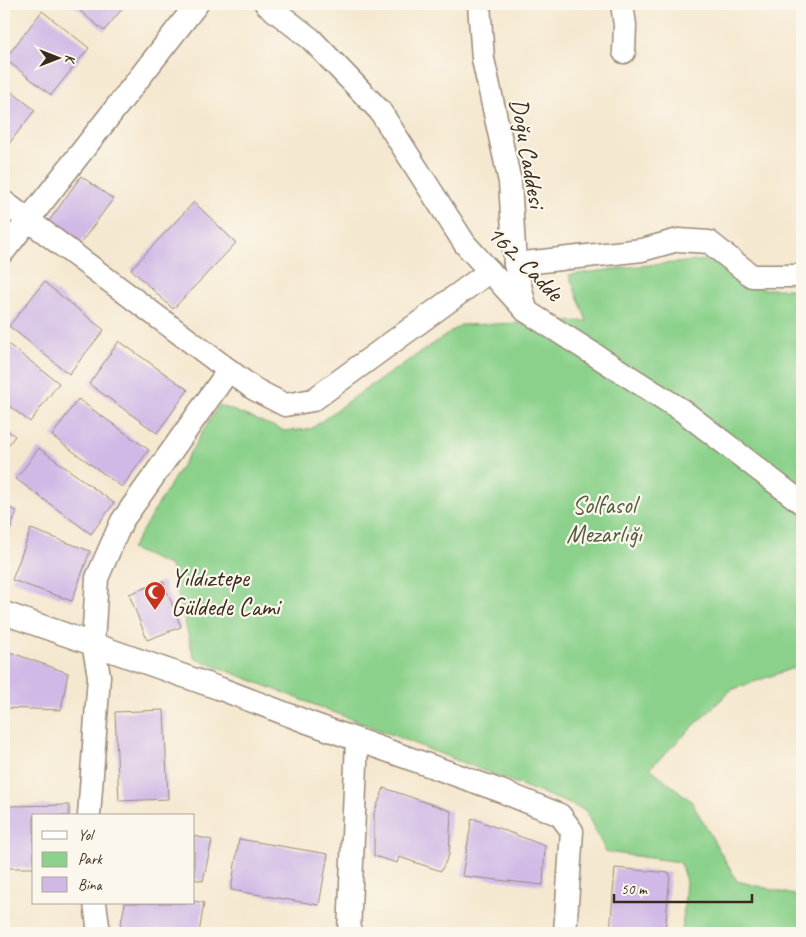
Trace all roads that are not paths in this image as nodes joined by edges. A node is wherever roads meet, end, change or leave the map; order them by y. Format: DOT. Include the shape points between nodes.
graph roads {
  1 [pos="197,4"];
  2 [pos="266,4"];
  3 [pos="479,4"];
  4 [pos="622,4"];
  5 [pos="624,52"];
  6 [pos="4,202"];
  7 [pos="27,219"];
  8 [pos="4,251"];
  9 [pos="515,264"];
  10 [pos="490,271"];
  11 [pos="802,276"];
  12 [pos="526,311"];
  13 [pos="229,370"];
  14 [pos="802,503"];
  15 [pos="4,613"];
  16 [pos="93,643"];
  17 [pos="357,740"];
  18 [pos="88,814"];
  19 [pos="95,904"];
  20 [pos="99,933"];
  21 [pos="349,933"];
  22 [pos="566,933"];
  1 -- 7 [label="street"];
  2 -- 10 [label="street, 162. Cadde" via="311,39 380,111 465,244"];
  3 -- 9 [label="street, Doğu Caddesi" via="483,59 510,182"];
  4 -- 5 [label="street"];
  6 -- 7 [label="street"];
  7 -- 8 [label="street"];
  7 -- 13 [label="street"];
  9 -- 11 [label="street" via="642,250 678,240 708,242 752,276"];
  9 -- 12 [label="street, Doğu Caddesi"];
  10 -- 12 [label="street, 162. Cadde"];
  10 -- 13 [label="street" via="313,400 285,406"];
  12 -- 14 [label="street, 162. Cadde" via="683,411"];
  13 -- 16 [label="street" via="122,521 96,578"];
  15 -- 16 [label="street"];
  16 -- 17 [label="street"];
  16 -- 18 [label="street" via="99,676"];
  17 -- 21 [label="street"];
  17 -- 22 [label="street" via="560,815 572,831"];
  19 -- 20 [label="street"];
}
